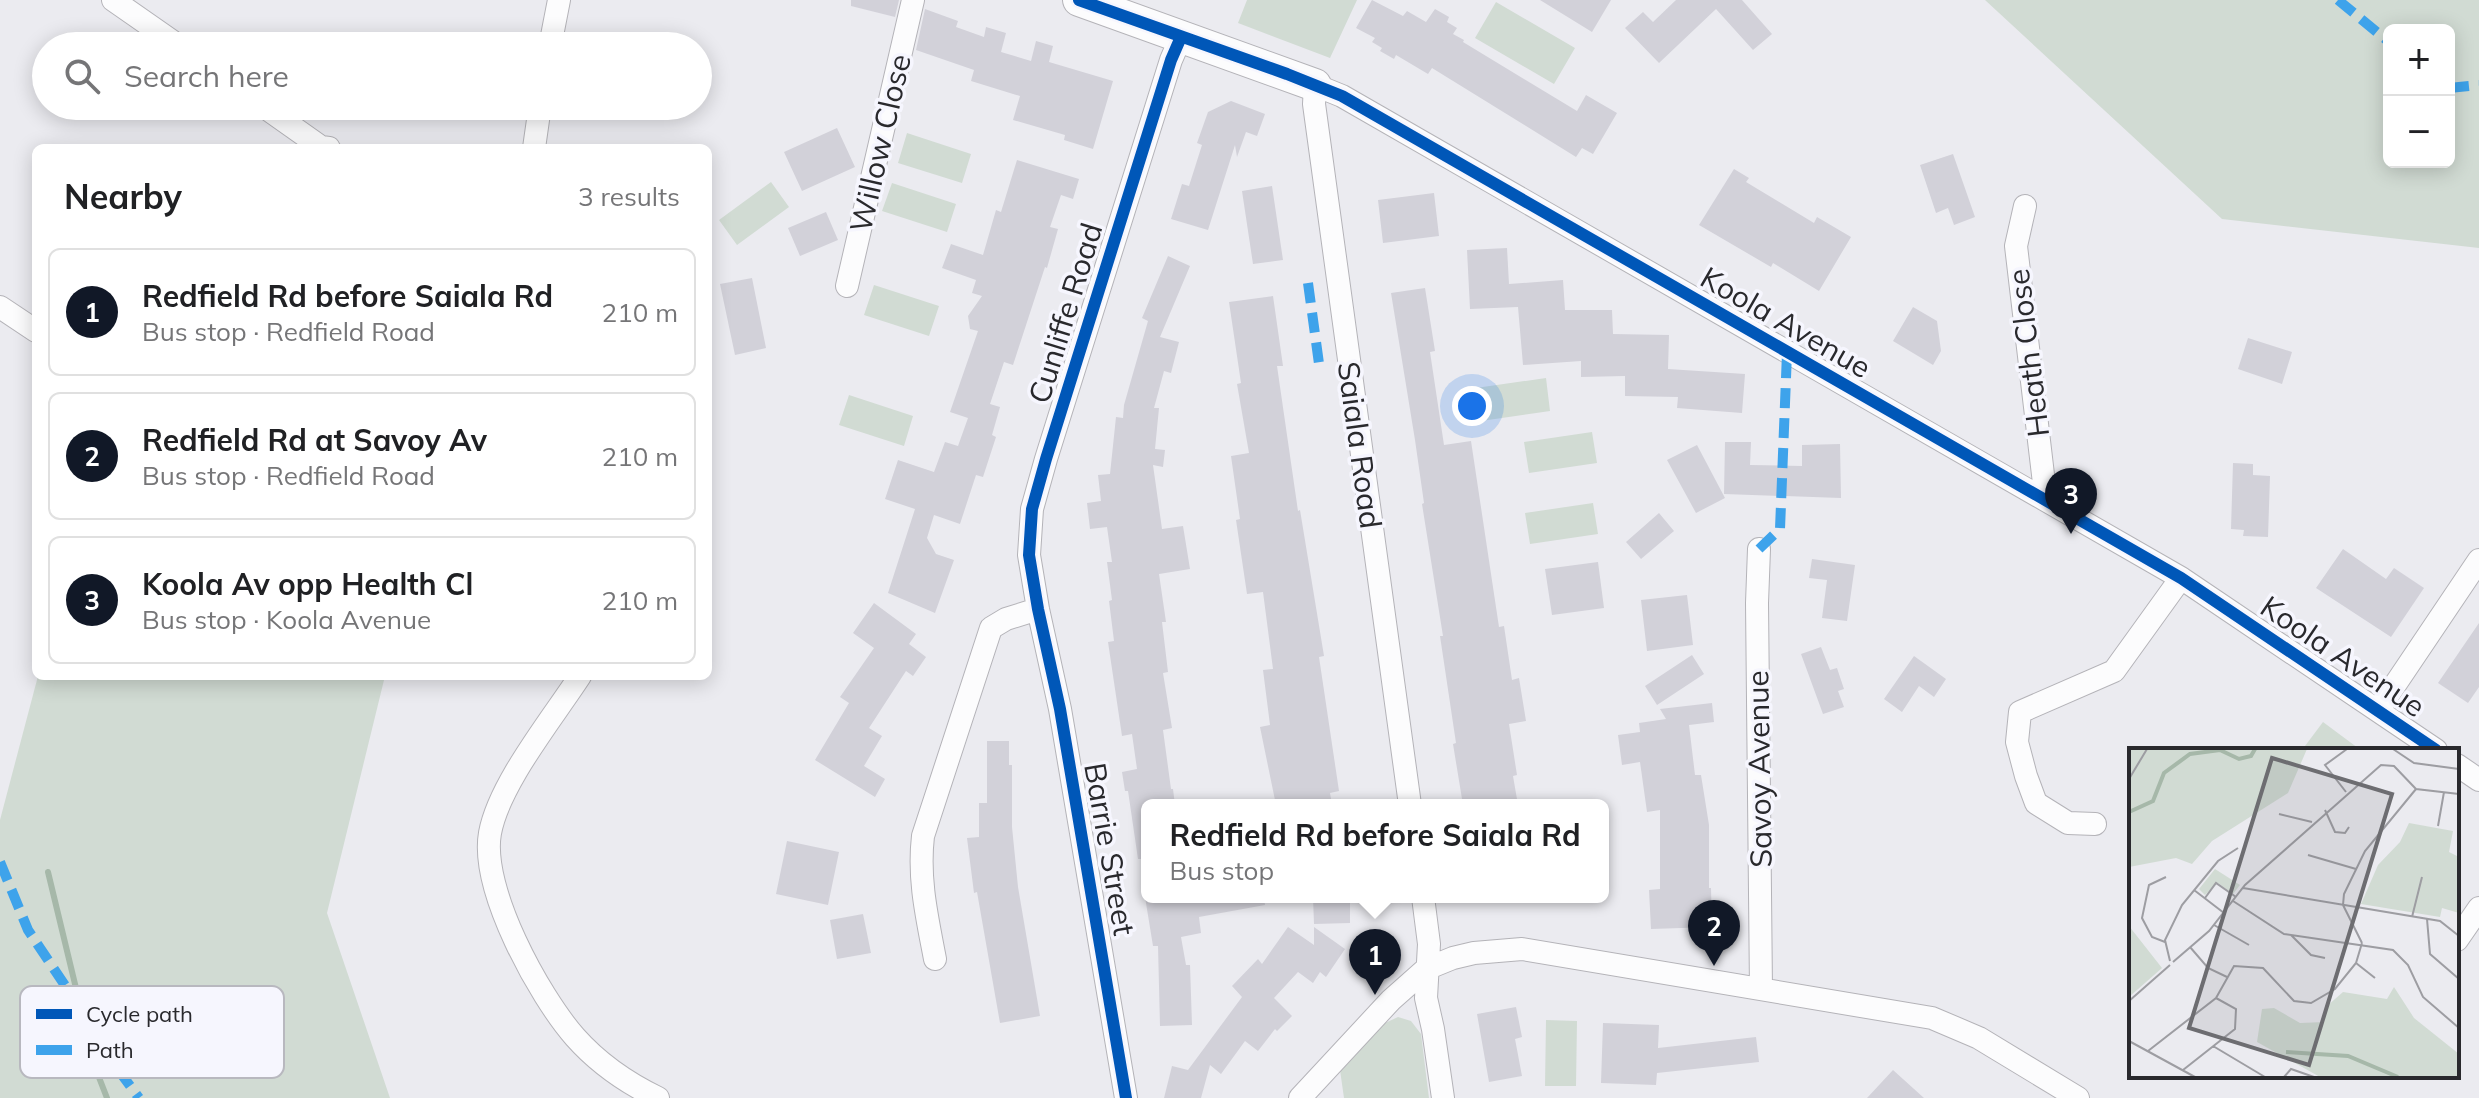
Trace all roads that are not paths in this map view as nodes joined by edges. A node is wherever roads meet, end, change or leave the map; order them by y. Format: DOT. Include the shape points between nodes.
graph roads {
  1 [pos="113,0"];
  2 [pos="559,0"];
  3 [pos="913,0"];
  4 [pos="1079,0"];
  5 [pos="159,32"];
  6 [pos="553,32"];
  7 [pos="1181,37"];
  8 [pos="1315,85"];
  9 [pos="283,120"];
  10 [pos="538,120"];
  11 [pos="318,144"];
  12 [pos="535,144"];
  13 [pos="2025,206"];
  14 [pos="847,286"];
  15 [pos="0,307"];
  16 [pos="32,328"];
  17 [pos="2046,500"];
  18 [pos="1759,549"];
  19 [pos="2479,560"];
  20 [pos="2181,578"];
  21 [pos="1038,609"];
  22 [pos="577,680"];
  23 [pos="2378,710"];
  24 [pos="2433,748"];
  25 [pos="2459,766"];
  26 [pos="2479,780"];
  27 [pos="1409,799"];
  28 [pos="2095,824"];
  29 [pos="1424,903"];
  30 [pos="2479,908"];
  31 [pos="2459,937"];
  32 [pos="935,959"];
  33 [pos="1426,969"];
  34 [pos="1761,989"];
  35 [pos="658,1098"];
  36 [pos="1126,1098"];
  37 [pos="1300,1098"];
  38 [pos="1443,1098"];
  39 [pos="2078,1098"];
  1 -- 5 [label="street"];
  2 -- 6 [label="street"];
  3 -- 14 [label="street, Willow Close"];
  4 -- 7 [label="street, Koola Avenue"];
  7 -- 8 [label="street, Koola Avenue"];
  7 -- 21 [label="street, Cunliffe Road" via="1032,509 1029,555"];
  8 -- 17 [label="street, Koola Avenue"];
  8 -- 27 [label="street, Saiala Road"];
  9 -- 11 [label="street"];
  10 -- 12 [label="street"];
  13 -- 17 [label="street, Heath Close" via="2016,246"];
  15 -- 16 [label="street"];
  17 -- 20 [label="street, Koola Avenue"];
  18 -- 34 [label="street, Savoy Avenue"];
  19 -- 23 [label="street"];
  20 -- 23 [label="street, Koola Avenue"];
  20 -- 28 [label="street" via="2114,671 2020,712 2017,742 2036,803 2068,823"];
  21 -- 32 [label="street" via="991,628 923,836 922,893"];
  21 -- 36 [label="street, Barrie Street"];
  22 -- 35 [label="street" via="498,807 490,835 493,876 524,958 561,1020 603,1064"];
  23 -- 24 [label="street, Koola Avenue"];
  25 -- 26 [label="street"];
  29 -- 33 [label="street"];
  30 -- 31 [label="street"];
  33 -- 34 [label="street" via="1474,953 1522,949"];
  33 -- 37 [label="street"];
  33 -- 38 [label="street"];
  34 -- 39 [label="street" via="1932,1018 1979,1038"];
}
